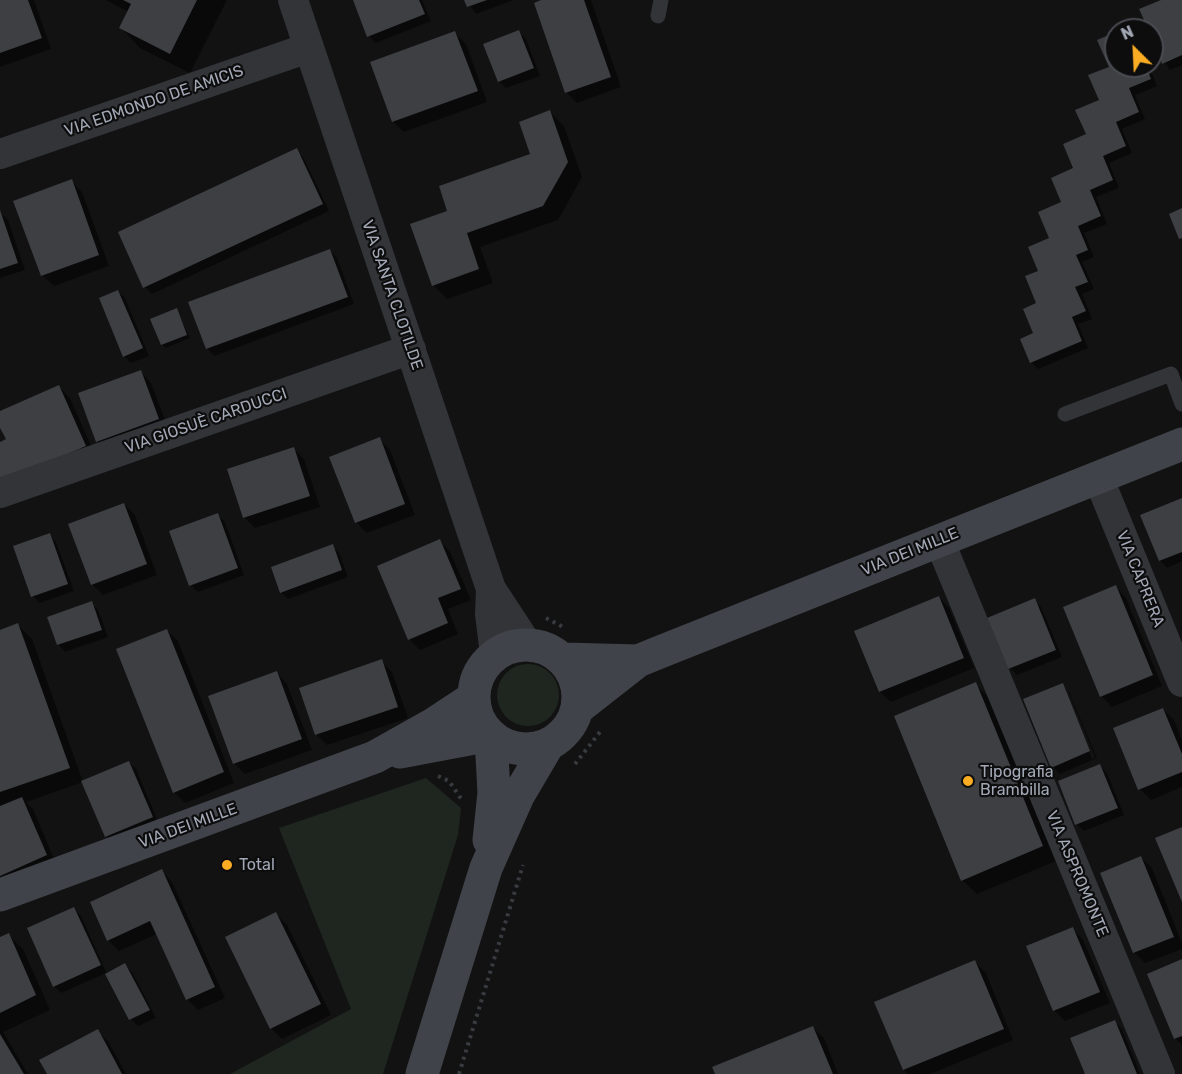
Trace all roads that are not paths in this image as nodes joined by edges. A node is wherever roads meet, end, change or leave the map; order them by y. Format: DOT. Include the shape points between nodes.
graph roads {
  1 [pos="293,0"];
  2 [pos="662,0"];
  3 [pos="658,16"];
  4 [pos="309,48"];
  5 [pos="0,154"];
  6 [pos="411,349"];
  7 [pos="1182,404"];
  8 [pos="1065,414"];
  9 [pos="1182,444"];
  10 [pos="1098,477"];
  11 [pos="0,493"];
  12 [pos="939,540"];
  13 [pos="491,589"];
  14 [pos="527,644"];
  15 [pos="495,654"];
  16 [pos="563,659"];
  17 [pos="638,661"];
  18 [pos="1182,682"];
  19 [pos="473,698"];
  20 [pos="578,708"];
  21 [pos="490,736"];
  22 [pos="548,745"];
  23 [pos="375,757"];
  24 [pos="486,868"];
  25 [pos="0,895"];
  26 [pos="422,1074"];
  27 [pos="1160,1074"];
  1 -- 4 [label="street, VIA SANTA CLOTILDE"];
  2 -- 3 [label="lane"];
  4 -- 5 [label="street, VIA EDMONDO DE AMICIS"];
  4 -- 6 [label="street, VIA SANTA CLOTILDE"];
  6 -- 11 [label="street, VIA GIOSUÈ CARDUCCI"];
  6 -- 13 [label="street, VIA SANTA CLOTILDE"];
  7 -- 8 [label="lane" via="1171,374"];
  9 -- 10 [label="main road, VIA DEI MILLE"];
  10 -- 12 [label="main road, VIA DEI MILLE"];
  10 -- 18 [label="street, VIA CAPRERA"];
  12 -- 17 [label="main road, VIA DEI MILLE"];
  12 -- 27 [label="street, VIA ASPROMONTE"];
  13 -- 14 [label="street, VIA SANTA CLOTILDE"];
  13 -- 15 [label="street, VIA SANTA CLOTILDE"];
  14 -- 15 [label="main road" via="510,646"];
  14 -- 16 [label="main road" via="546,648"];
  15 -- 19 [label="main road" via="483,666"];
  16 -- 17 [label="main road, VIA DEI MILLE"];
  16 -- 20 [label="main road" via="576,682"];
  17 -- 20 [label="main road, VIA DEI MILLE"];
  19 -- 21 [label="main road" via="477,718"];
  19 -- 23 [label="main road, VIA DEI MILLE"];
  20 -- 22 [label="main road" via="572,723"];
  21 -- 22 [label="main road" via="518,749"];
  21 -- 23 [label="main road, VIA DEI MILLE"];
  21 -- 24 [label="main road" via="494,793"];
  22 -- 24 [label="main road" via="518,796"];
  23 -- 25 [label="main road, VIA DEI MILLE"];
  24 -- 26 [label="main road"];
}
